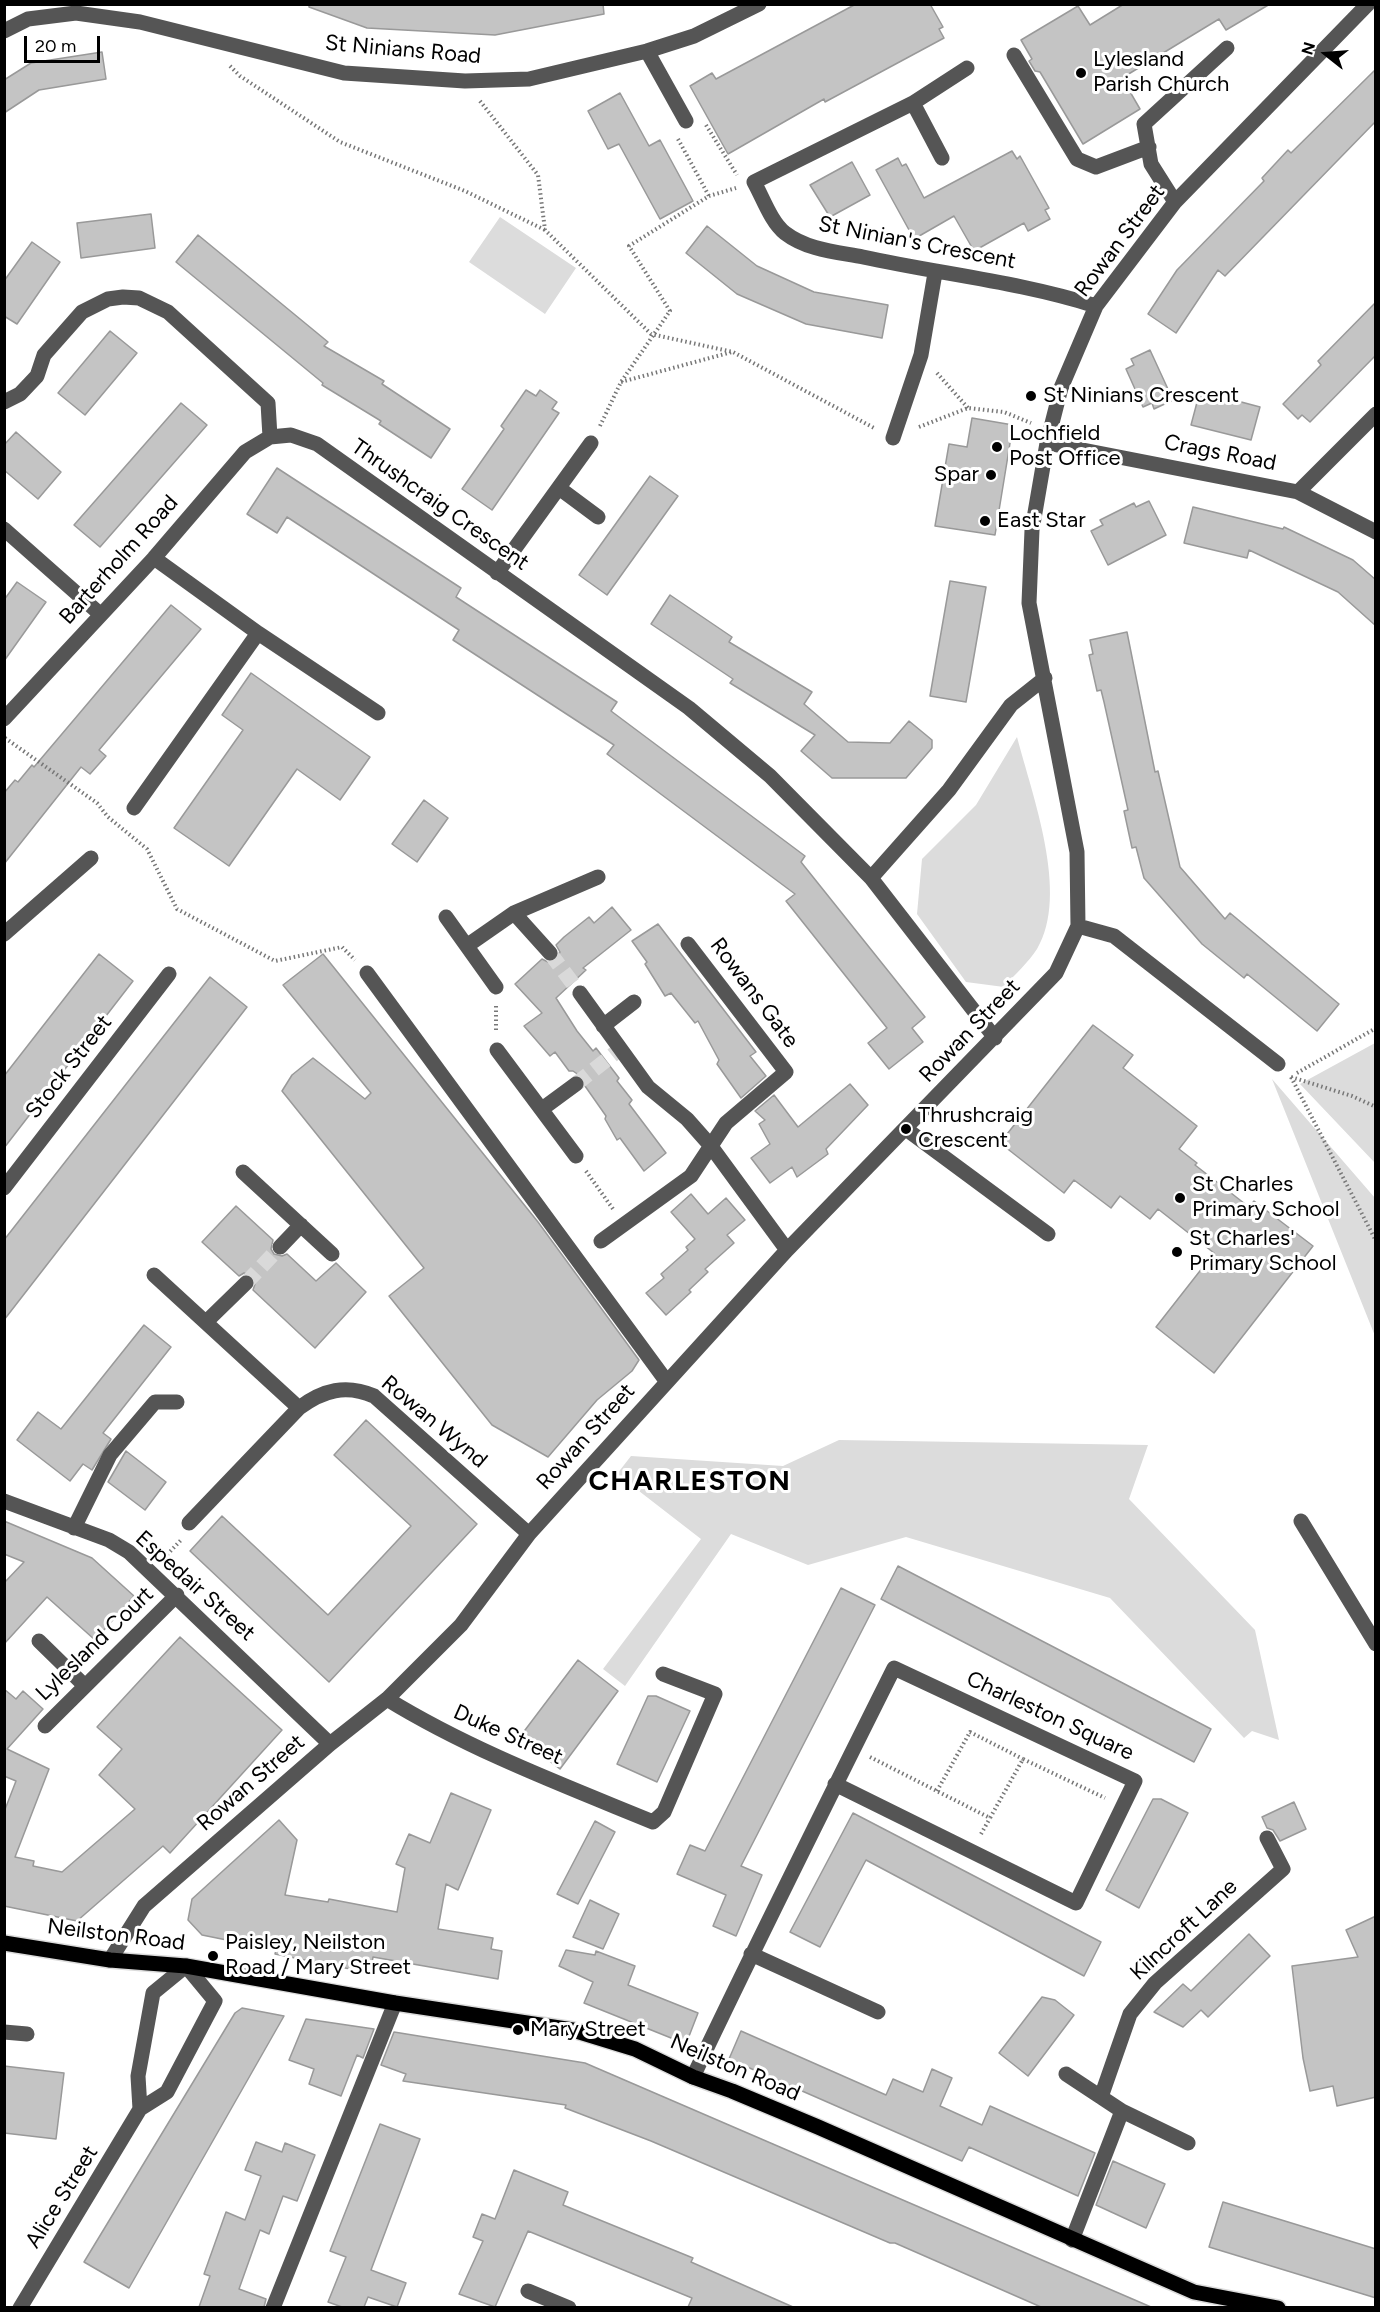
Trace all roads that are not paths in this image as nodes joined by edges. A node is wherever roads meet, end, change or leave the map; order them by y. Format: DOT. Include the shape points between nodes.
graph roads {
  1 [pos="759,4"];
  2 [pos="1368,4"];
  3 [pos="4,31"];
  4 [pos="1227,48"];
  5 [pos="647,51"];
  6 [pos="1014,55"];
  7 [pos="967,69"];
  8 [pos="913,103"];
  9 [pos="686,121"];
  10 [pos="1149,147"];
  11 [pos="942,158"];
  12 [pos="1175,202"];
  13 [pos="935,273"];
  14 [pos="1096,306"];
  15 [pos="4,402"];
  16 [pos="1376,414"];
  17 [pos="270,437"];
  18 [pos="1048,437"];
  19 [pos="893,438"];
  20 [pos="591,442"];
  21 [pos="559,488"];
  22 [pos="1298,492"];
  23 [pos="598,517"];
  24 [pos="4,529"];
  25 [pos="1376,532"];
  26 [pos="154,558"];
  27 [pos="497,573"];
  28 [pos="100,614"];
  29 [pos="258,633"];
  30 [pos="1045,678"];
  31 [pos="378,713"];
  32 [pos="4,719"];
  33 [pos="134,808"];
  34 [pos="91,858"];
  35 [pos="598,877"];
  36 [pos="870,878"];
  37 [pos="514,912"];
  38 [pos="446,917"];
  39 [pos="1078,926"];
  40 [pos="4,934"];
  41 [pos="688,944"];
  42 [pos="468,945"];
  43 [pos="550,953"];
  44 [pos="367,973"];
  45 [pos="169,974"];
  46 [pos="496,987"];
  47 [pos="580,993"];
  48 [pos="634,1002"];
  49 [pos="603,1026"];
  50 [pos="995,1038"];
  51 [pos="497,1050"];
  52 [pos="1278,1064"];
  53 [pos="576,1084"];
  54 [pos="542,1109"];
  55 [pos="906,1129"];
  56 [pos="710,1145"];
  57 [pos="576,1156"];
  58 [pos="243,1172"];
  59 [pos="4,1188"];
  60 [pos="300,1225"];
  61 [pos="1048,1234"];
  62 [pos="601,1241"];
  63 [pos="280,1247"];
  64 [pos="787,1250"];
  65 [pos="332,1254"];
  66 [pos="154,1275"];
  67 [pos="246,1283"];
  68 [pos="206,1322"];
  69 [pos="667,1382"];
  70 [pos="177,1402"];
  71 [pos="299,1408"];
  72 [pos="4,1501"];
  73 [pos="1301,1521"];
  74 [pos="189,1523"];
  75 [pos="74,1528"];
  76 [pos="529,1534"];
  77 [pos="177,1596"];
  78 [pos="39,1641"];
  79 [pos="1376,1644"];
  80 [pos="663,1674"];
  81 [pos="85,1686"];
  82 [pos="387,1700"];
  83 [pos="45,1726"];
  84 [pos="330,1744"];
  85 [pos="836,1785"];
  86 [pos="1266,1838"];
  87 [pos="4,1943"];
  88 [pos="751,1954"];
  89 [pos="111,1960"];
  90 [pos="186,1966"];
  91 [pos="395,2003"];
  92 [pos="878,2012"];
  93 [pos="4,2032"];
  94 [pos="27,2034"];
  95 [pos="1066,2074"];
  96 [pos="693,2077"];
  97 [pos="1101,2097"];
  98 [pos="140,2109"];
  99 [pos="1122,2111"];
  100 [pos="1188,2143"];
  101 [pos="1071,2240"];
  102 [pos="528,2291"];
  103 [pos="20,2307"];
  104 [pos="273,2307"];
  105 [pos="569,2307"];
  106 [pos="1278,2307"];
  1 -- 5 [label="street, St Ninians Road" via="694,36"];
  2 -- 12 [label="street, Rowan Street"];
  3 -- 5 [label="street, St Ninians Road" via="28,19 76,13 140,22 344,73 465,81 529,79"];
  4 -- 10 [label="street" via="1144,124"];
  5 -- 9 [label="street"];
  6 -- 10 [label="street" via="1077,159 1096,167"];
  7 -- 8 [label="street"];
  8 -- 11 [label="street"];
  8 -- 13 [label="street, St Ninian's Crescent" via="749,184 783,232 805,245"];
  10 -- 12 [label="street" via="1151,164"];
  12 -- 14 [label="street, Rowan Street"];
  13 -- 14 [label="street, St Ninian's Crescent" via="1052,292"];
  13 -- 19 [label="street" via="921,355"];
  14 -- 18 [label="street, Rowan Street" via="1061,388"];
  15 -- 17 [label="street" via="20,394 37,376 44,355 82,312 108,299 139,298 168,312 268,403"];
  16 -- 22 [label="street"];
  17 -- 26 [label="street, Barterholm Road" via="234,462"];
  17 -- 27 [label="street, Thrushcraig Crescent" via="291,435 317,444"];
  18 -- 22 [label="street, Crags Road"];
  18 -- 30 [label="street, Rowan Street" via="1032,530 1029,603"];
  20 -- 21 [label="street"];
  21 -- 23 [label="street"];
  21 -- 27 [label="street"];
  22 -- 25 [label="street, Crags Road"];
  24 -- 28 [label="street"];
  26 -- 28 [label="street, Barterholm Road"];
  26 -- 29 [label="street"];
  27 -- 36 [label="street, Thrushcraig Crescent" via="701,717 770,776"];
  28 -- 32 [label="street, Barterholm Road"];
  29 -- 31 [label="street"];
  29 -- 33 [label="street"];
  30 -- 36 [label="street" via="1011,705 949,790"];
  30 -- 39 [label="street, Rowan Street" via="1077,852"];
  34 -- 40 [label="street"];
  35 -- 37 [label="street"];
  36 -- 50 [label="street, Thrushcraig Crescent"];
  37 -- 42 [label="street"];
  37 -- 43 [label="street"];
  38 -- 42 [label="street"];
  39 -- 50 [label="street, Rowan Street" via="1056,973"];
  39 -- 52 [label="street" via="1114,936"];
  41 -- 56 [label="street, Rowans Gate" via="786,1072 726,1123"];
  42 -- 46 [label="street"];
  44 -- 69 [label="street"];
  45 -- 59 [label="street, Stock Street"];
  47 -- 49 [label="street"];
  48 -- 49 [label="street"];
  49 -- 56 [label="street" via="648,1087 687,1119"];
  50 -- 55 [label="street, Rowan Street"];
  51 -- 54 [label="street"];
  53 -- 54 [label="street"];
  54 -- 57 [label="street"];
  55 -- 61 [label="street"];
  55 -- 64 [label="street, Rowan Street"];
  56 -- 62 [label="street, Rowans Gate" via="691,1176"];
  56 -- 64 [label="street"];
  58 -- 60 [label="street"];
  60 -- 63 [label="street"];
  60 -- 65 [label="street"];
  64 -- 69 [label="street, Rowan Street"];
  66 -- 68 [label="street"];
  67 -- 68 [label="street"];
  68 -- 71 [label="street"];
  69 -- 76 [label="street, Rowan Street"];
  70 -- 75 [label="street" via="155,1402 110,1455"];
  71 -- 74 [label="street, Rowan Wynd"];
  71 -- 76 [label="street, Rowan Wynd" via="315,1396 337,1389 358,1389 374,1396"];
  72 -- 75 [label="street, Espedair Street"];
  73 -- 79 [label="street"];
  75 -- 77 [label="street, Espedair Street" via="129,1552"];
  76 -- 82 [label="street, Rowan Street" via="461,1625"];
  77 -- 81 [label="street, Lylesland Court"];
  77 -- 84 [label="street, Espedair Street"];
  78 -- 81 [label="street"];
  80 -- 82 [label="street, Duke Street" via="715,1694 664,1812 653,1821 512,1763"];
  81 -- 83 [label="street, Lylesland Court"];
  82 -- 84 [label="street, Rowan Street"];
  84 -- 89 [label="street, Rowan Street" via="144,1906"];
  85 -- 85 [label="street, Charleston Square" via="894,1668 1135,1781 1076,1903"];
  85 -- 88 [label="street, Charleston Square"];
  86 -- 97 [label="street, Kilncroft Lane" via="1283,1869 1155,1983 1130,2014"];
  87 -- 89 [label="main road, Neilston Road"];
  88 -- 92 [label="street"];
  88 -- 96 [label="street, Charleston Square"];
  89 -- 90 [label="main road, Neilston Road"];
  90 -- 91 [label="main road, Neilston Road"];
  90 -- 98 [label="street" via="153,1993 138,2076"];
  90 -- 98 [label="street, Alice Street" via="215,2001 167,2092"];
  91 -- 96 [label="main road, Neilston Road" via="573,2030 635,2049"];
  91 -- 104 [label="street"];
  93 -- 94 [label="street"];
  95 -- 97 [label="street"];
  96 -- 101 [label="main road, Neilston Road"];
  97 -- 99 [label="street"];
  98 -- 103 [label="street, Alice Street"];
  99 -- 100 [label="street"];
  99 -- 101 [label="street"];
  101 -- 106 [label="main road, Neilston Road" via="1194,2292"];
  102 -- 105 [label="street"];
}
